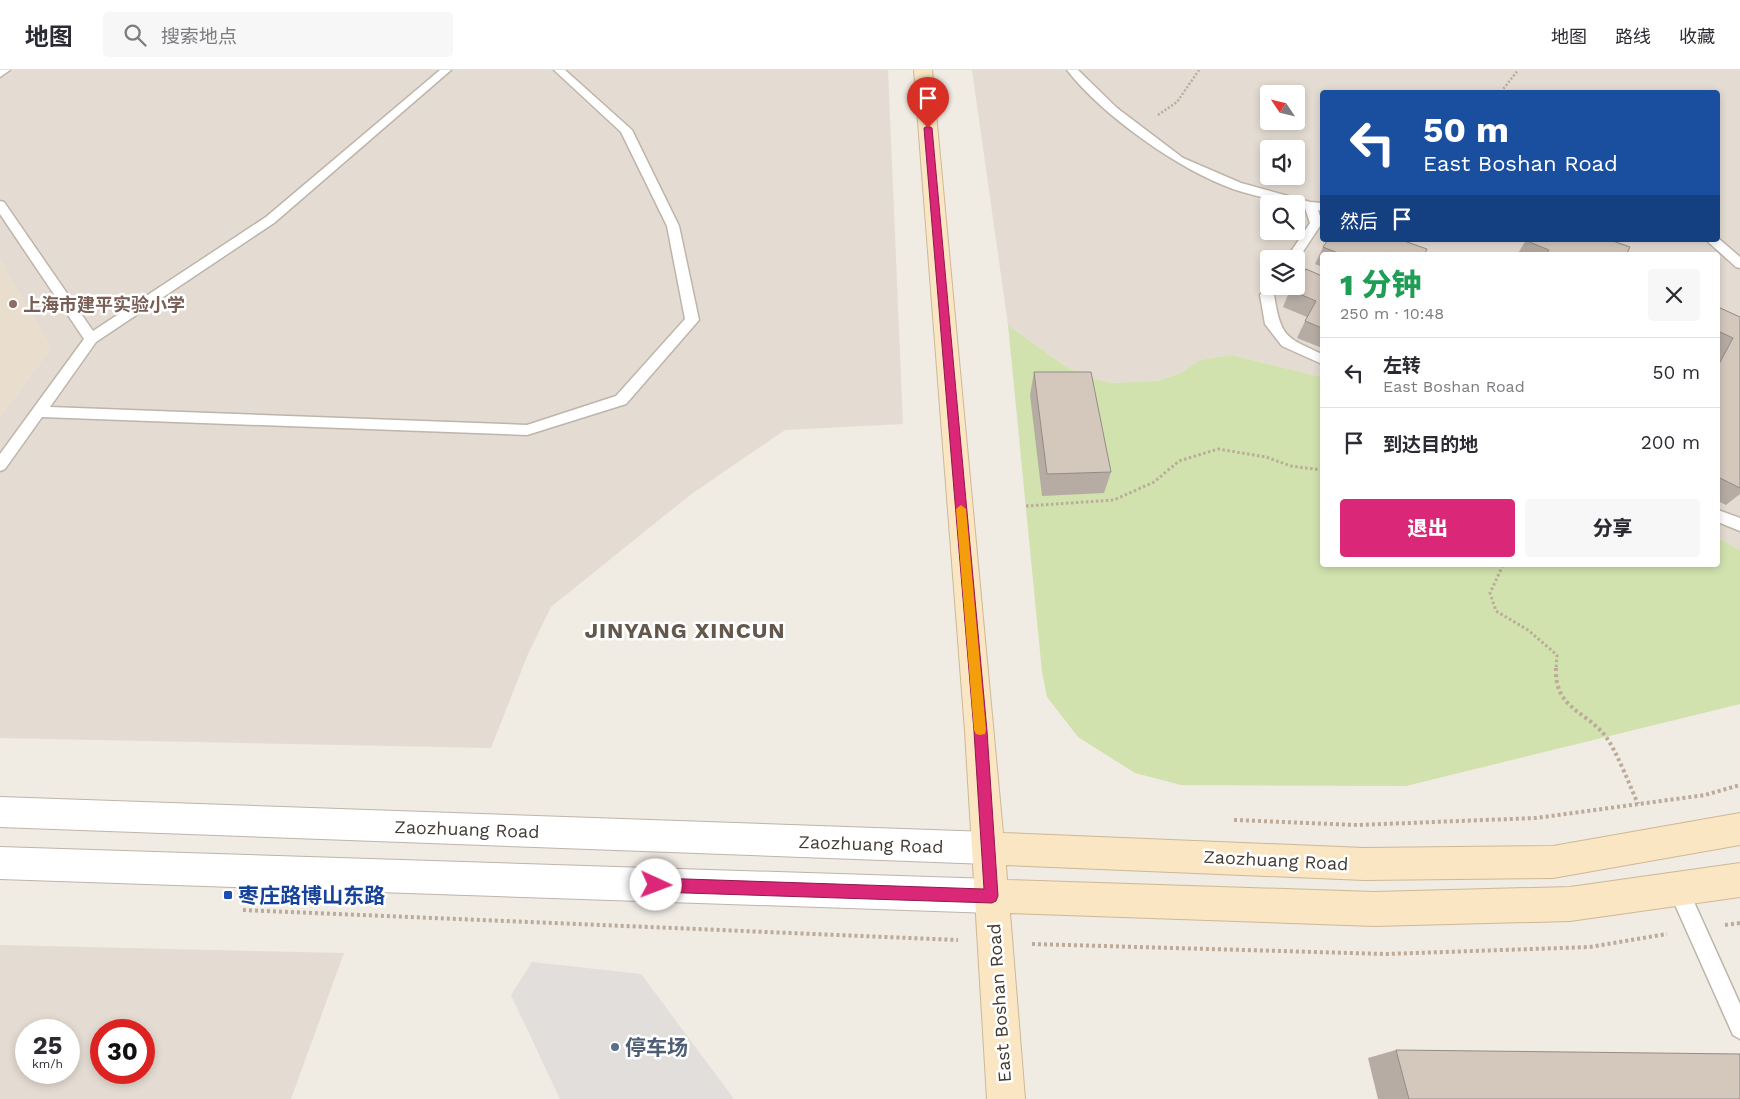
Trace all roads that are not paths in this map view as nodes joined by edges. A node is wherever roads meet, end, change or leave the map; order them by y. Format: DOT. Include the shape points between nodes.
graph roads {
  1 [pos="5,70"];
  2 [pos="446,70"];
  3 [pos="559,70"];
  4 [pos="923,70"];
  5 [pos="1072,70"];
  6 [pos="0,74"];
  7 [pos="0,205"];
  8 [pos="1316,207"];
  9 [pos="1714,242"];
  10 [pos="1298,250"];
  11 [pos="1740,264"];
  12 [pos="1267,295"];
  13 [pos="91,339"];
  14 [pos="1320,358"];
  15 [pos="38,412"];
  16 [pos="0,464"];
  17 [pos="1720,517"];
  18 [pos="1740,525"];
  19 [pos="0,812"];
  20 [pos="1740,829"];
  21 [pos="988,848"];
  22 [pos="0,863"];
  23 [pos="1740,880"];
  24 [pos="1678,889"];
  25 [pos="992,896"];
  26 [pos="1740,1028"];
  27 [pos="1006,1099"];
  1 -- 6 [label="lane"];
  2 -- 13 [label="lane" via="270,220"];
  3 -- 15 [label="lane" via="626,130 673,226 692,320 620,400 527,430"];
  4 -- 21 [label="street, East Boshan Road"];
  5 -- 8 [label="lane" via="1113,110 1179,160 1237,186"];
  7 -- 13 [label="lane"];
  8 -- 10 [label="lane" via="1316,223"];
  9 -- 11 [label="lane"];
  12 -- 14 [label="lane" via="1272,324 1287,343"];
  13 -- 15 [label="lane"];
  15 -- 16 [label="lane"];
  17 -- 18 [label="lane"];
  19 -- 21 [label="street, Zaozhuang Road"];
  20 -- 21 [label="street, Zaozhuang Road" via="1552,862 1364,864"];
  21 -- 25 [label="street, East Boshan Road"];
  22 -- 25 [label="street"];
  23 -- 24 [label="street"];
  24 -- 25 [label="street" via="1570,904 1374,908"];
  24 -- 26 [label="lane"];
  25 -- 27 [label="street, East Boshan Road"];
}
